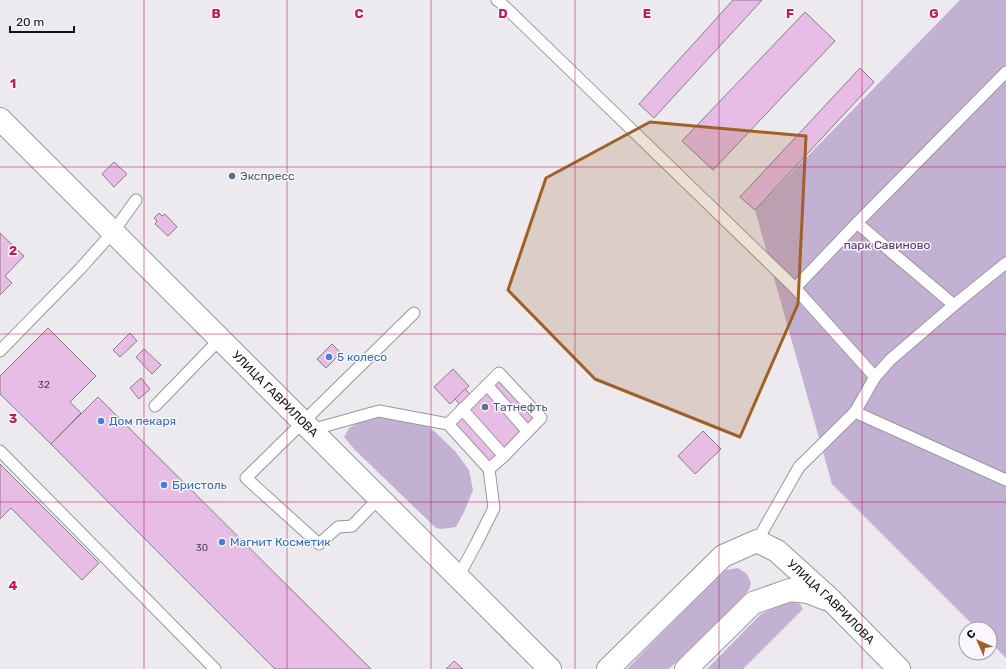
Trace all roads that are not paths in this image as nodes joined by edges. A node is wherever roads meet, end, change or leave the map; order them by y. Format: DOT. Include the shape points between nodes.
graph roads {
  1 [pos="497,0"];
  2 [pos="1006,72"];
  3 [pos="0,119"];
  4 [pos="136,200"];
  5 [pos="858,223"];
  6 [pos="114,232"];
  7 [pos="1006,263"];
  8 [pos="795,288"];
  9 [pos="954,305"];
  10 [pos="414,313"];
  11 [pos="220,339"];
  12 [pos="0,351"];
  13 [pos="875,377"];
  14 [pos="487,385"];
  15 [pos="155,406"];
  16 [pos="462,409"];
  17 [pos="855,412"];
  18 [pos="448,424"];
  19 [pos="307,426"];
  20 [pos="527,431"];
  21 [pos="0,452"];
  22 [pos="504,456"];
  23 [pos="490,469"];
  24 [pos="1006,480"];
  25 [pos="380,498"];
  26 [pos="757,541"];
  27 [pos="458,577"];
  28 [pos="831,600"];
  29 [pos="215,669"];
  30 [pos="550,669"];
  31 [pos="608,669"];
  32 [pos="686,669"];
  33 [pos="900,669"];
  1 -- 8 [label="lane"];
  2 -- 5 [label="lane"];
  3 -- 6 [label="street, УЛИЦА ГАВРИЛОВА"];
  4 -- 6 [label="lane"];
  5 -- 8 [label="lane"];
  5 -- 9 [label="lane"];
  6 -- 11 [label="street, УЛИЦА ГАВРИЛОВА"];
  6 -- 12 [label="lane"];
  7 -- 9 [label="lane"];
  8 -- 13 [label="lane"];
  9 -- 13 [label="lane" via="890,360"];
  10 -- 19 [label="lane"];
  11 -- 15 [label="lane"];
  11 -- 19 [label="street, УЛИЦА ГАВРИЛОВА"];
  13 -- 17 [label="lane"];
  14 -- 16 [label="lane"];
  14 -- 20 [label="lane"];
  14 -- 20 [label="lane" via="499,373 541,418"];
  16 -- 18 [label="lane"];
  16 -- 22 [label="lane"];
  17 -- 24 [label="lane"];
  17 -- 26 [label="lane" via="799,467"];
  18 -- 19 [label="lane" via="378,411"];
  18 -- 23 [label="lane"];
  19 -- 25 [label="street, УЛИЦА ГАВРИЛОВА"];
  19 -- 25 [label="lane" via="246,478 319,544 338,527 352,526"];
  20 -- 22 [label="lane"];
  21 -- 29 [label="lane"];
  22 -- 23 [label="lane"];
  23 -- 27 [label="lane" via="494,508"];
  25 -- 27 [label="street, УЛИЦА ГАВРИЛОВА"];
  26 -- 28 [label="street, УЛИЦА ГАВРИЛОВА" via="777,551"];
  26 -- 31 [label="street" via="723,556"];
  27 -- 30 [label="street, УЛИЦА ГАВРИЛОВА"];
  28 -- 32 [label="street" via="808,592 790,590 753,603"];
  28 -- 33 [label="street, УЛИЦА ГАВРИЛОВА"];
}
